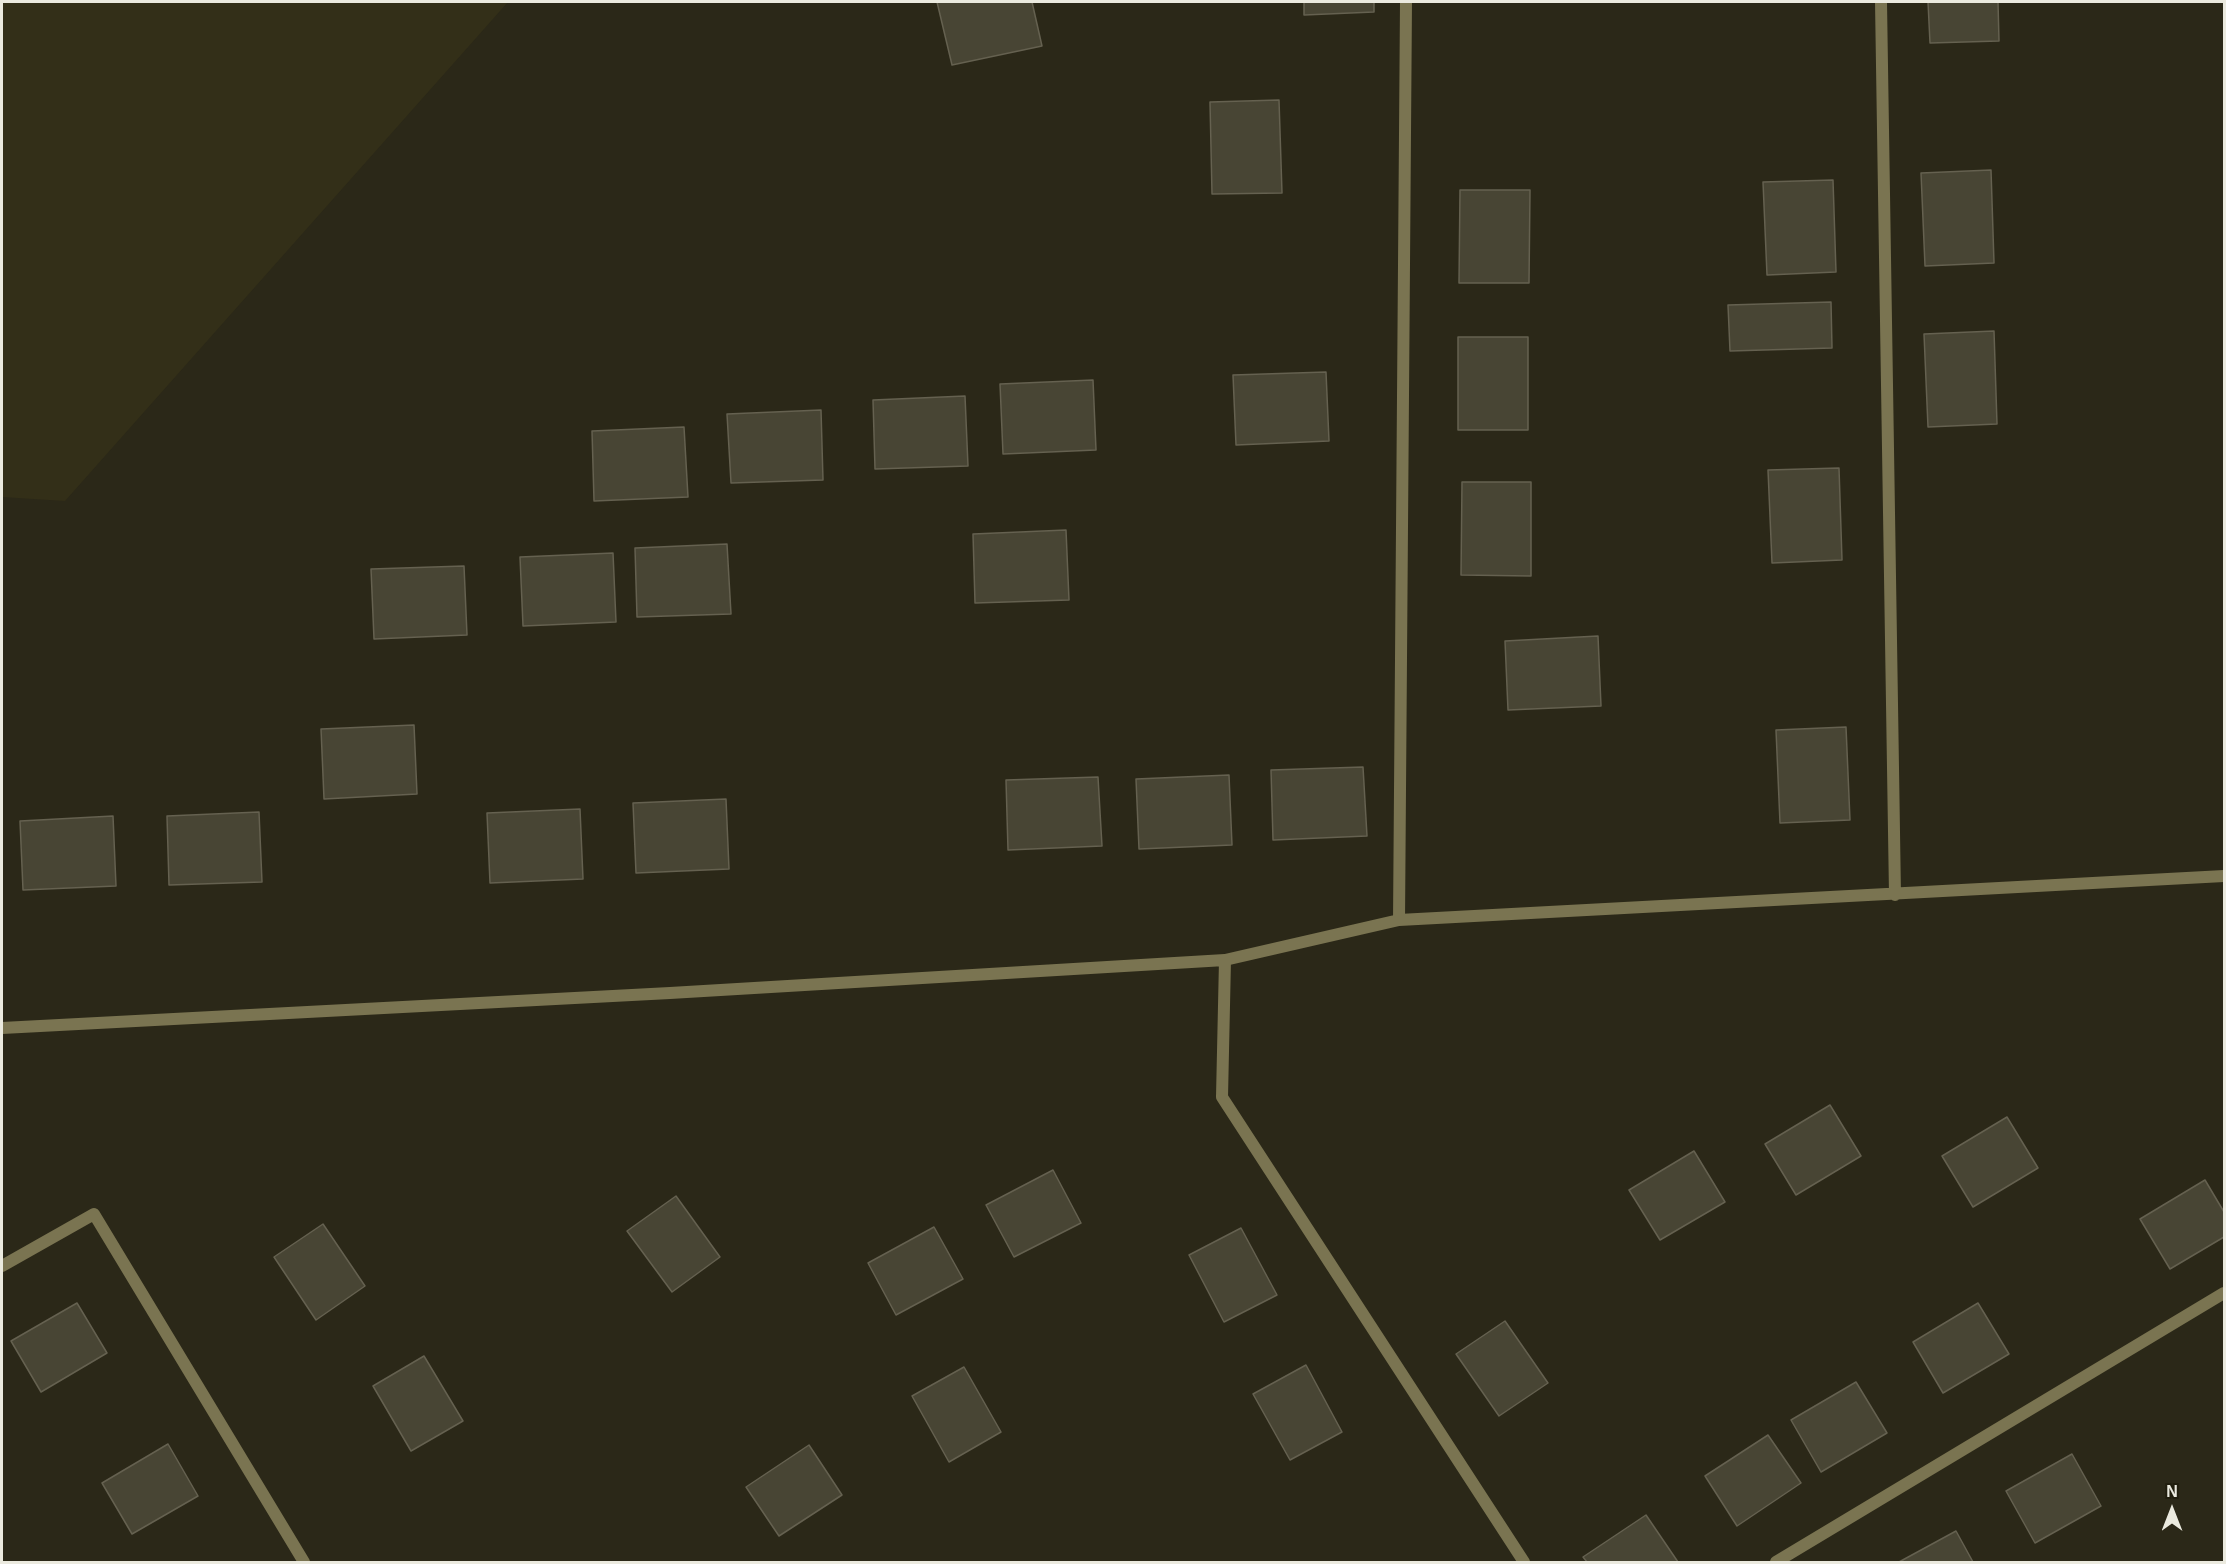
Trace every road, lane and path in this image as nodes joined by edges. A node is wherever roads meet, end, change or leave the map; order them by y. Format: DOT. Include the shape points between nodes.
graph roads {
  1 [pos="1406,2"];
  2 [pos="1881,2"];
  3 [pos="2224,876"];
  4 [pos="1895,895"];
  5 [pos="1399,920"];
  6 [pos="1225,960"];
  7 [pos="2,1028"];
  8 [pos="2,1266"];
  9 [pos="2224,1293"];
  10 [pos="304,1563"];
  11 [pos="1524,1563"];
  12 [pos="1776,1563"];
  1 -- 5 [label="street"];
  2 -- 4 [label="street"];
  3 -- 4 [label="street"];
  4 -- 5 [label="street"];
  5 -- 6 [label="street"];
  6 -- 7 [label="street"];
  6 -- 11 [label="street" via="1222,1097"];
  8 -- 10 [label="street" via="94,1214"];
  9 -- 12 [label="street"];
}
